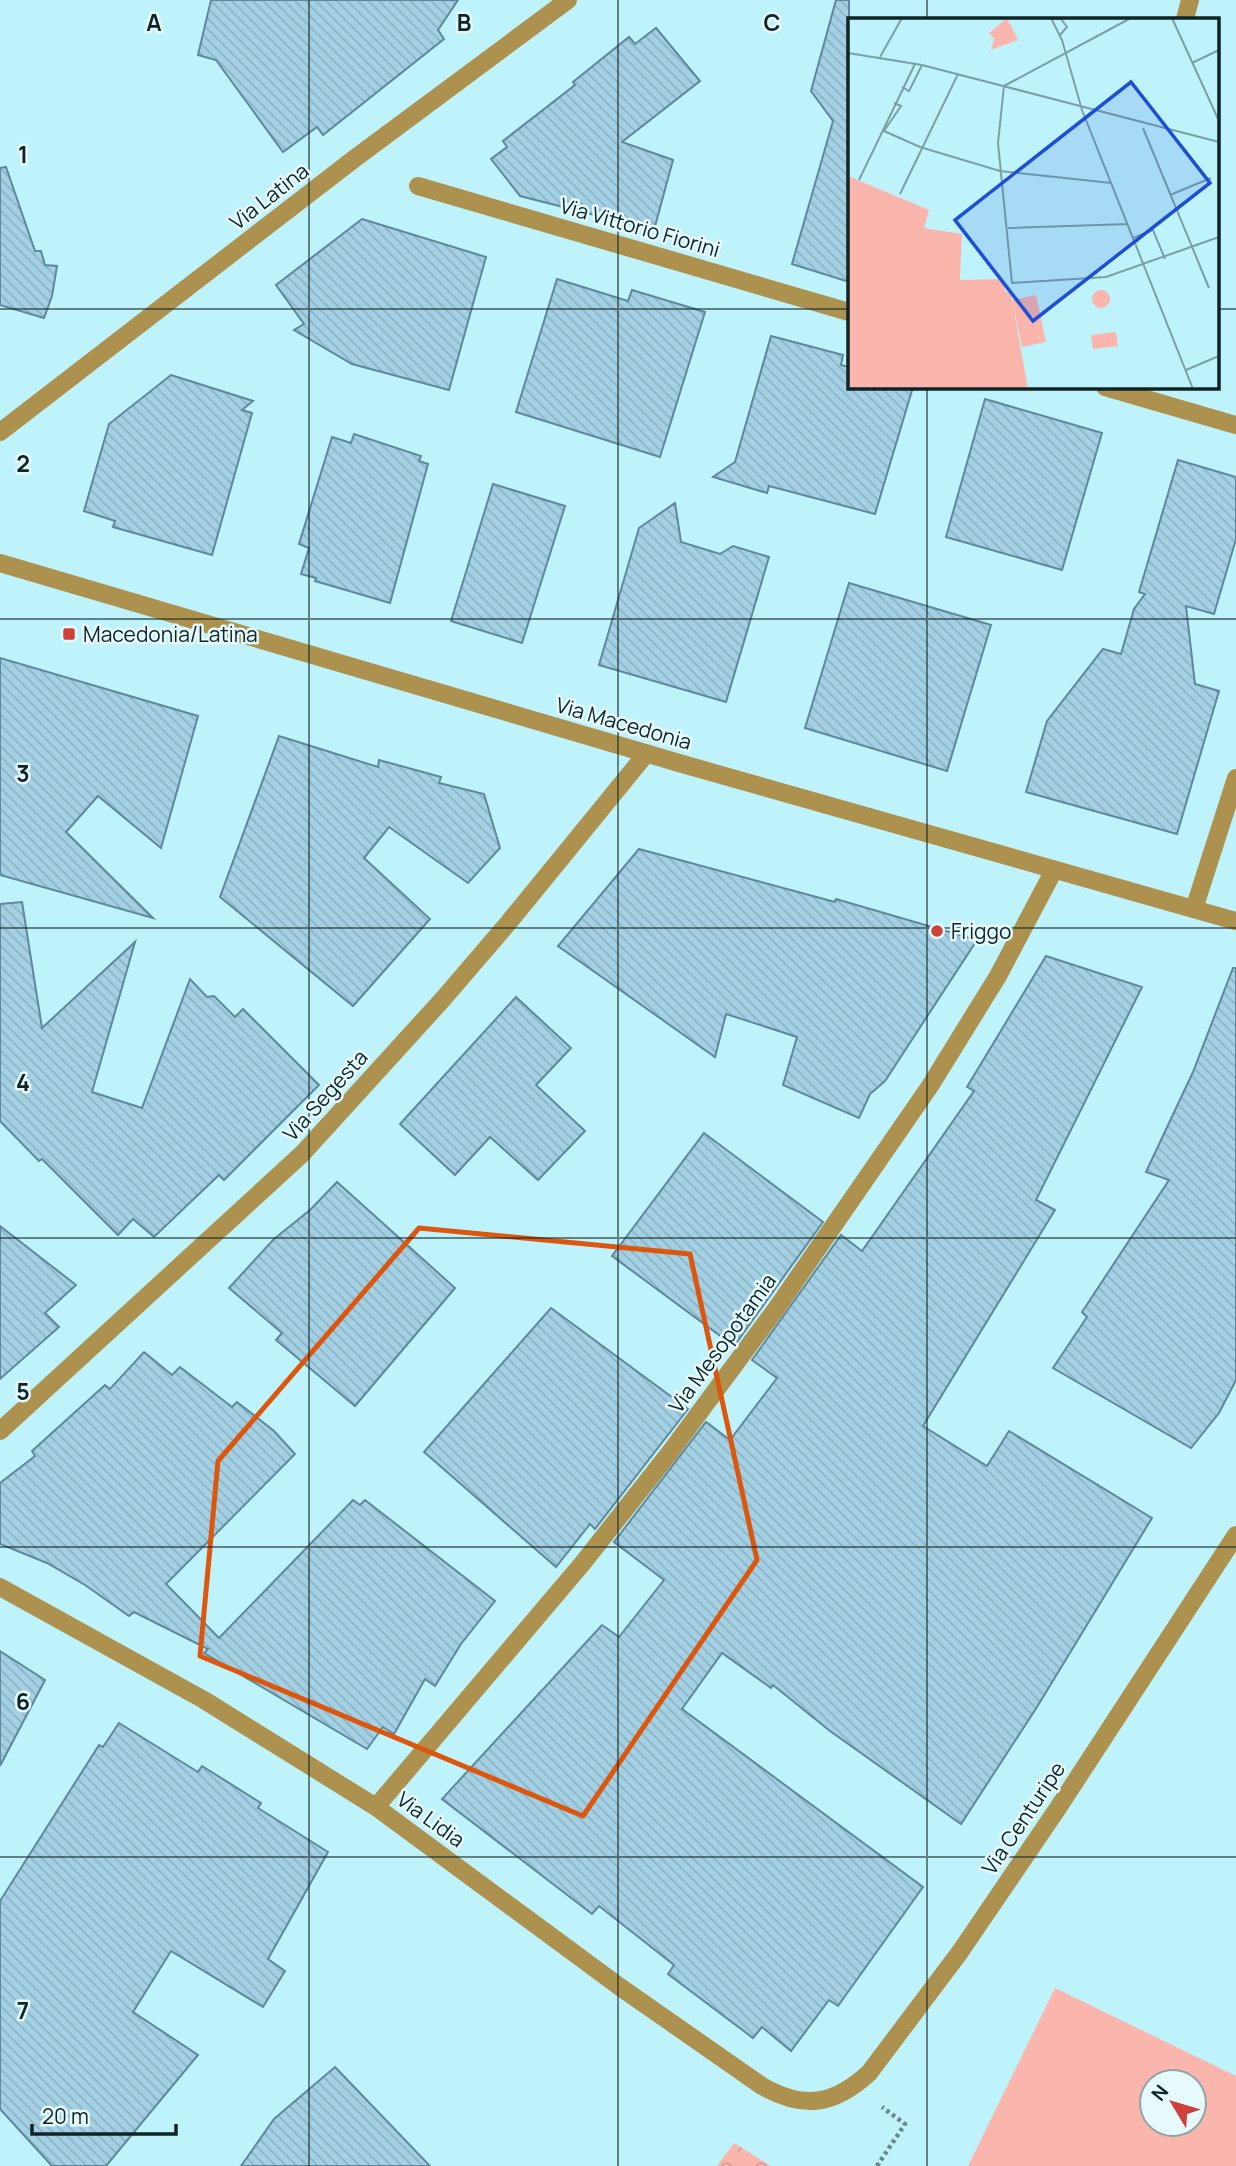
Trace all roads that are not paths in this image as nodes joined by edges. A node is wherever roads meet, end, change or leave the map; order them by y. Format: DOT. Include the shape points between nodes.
graph roads {
  1 [pos="568,0"];
  2 [pos="1190,0"];
  3 [pos="1185,18"];
  4 [pos="418,186"];
  5 [pos="848,312"];
  6 [pos="1108,388"];
  7 [pos="1236,425"];
  8 [pos="0,432"];
  9 [pos="0,563"];
  10 [pos="646,754"];
  11 [pos="1236,778"];
  12 [pos="1054,870"];
  13 [pos="1194,909"];
  14 [pos="1236,921"];
  15 [pos="0,1431"];
  16 [pos="1236,1535"];
  17 [pos="0,1587"];
  18 [pos="376,1807"];
  19 [pos="822,2102"];
  1 -- 8 [label="street, Via Latina"];
  2 -- 3 [label="street"];
  4 -- 5 [label="street, Via Vittorio Fiorini"];
  6 -- 7 [label="street"];
  9 -- 10 [label="street, Via Macedonia"];
  10 -- 12 [label="street, Via Macedonia"];
  10 -- 15 [label="street, Via Segesta" via="484,951 302,1154"];
  11 -- 13 [label="street"];
  12 -- 13 [label="street, Via Macedonia"];
  12 -- 18 [label="street, Via Mesopotamia" via="998,976 930,1086 776,1309 582,1564"];
  13 -- 14 [label="street, Via Macedonia"];
  16 -- 19 [label="street, Via Centuripe" via="960,1952 882,2058 855,2086"];
  17 -- 18 [label="street, Via Lidia" via="204,1700"];
  18 -- 19 [label="street, Via Lidia" via="762,2086 787,2098"];
}
